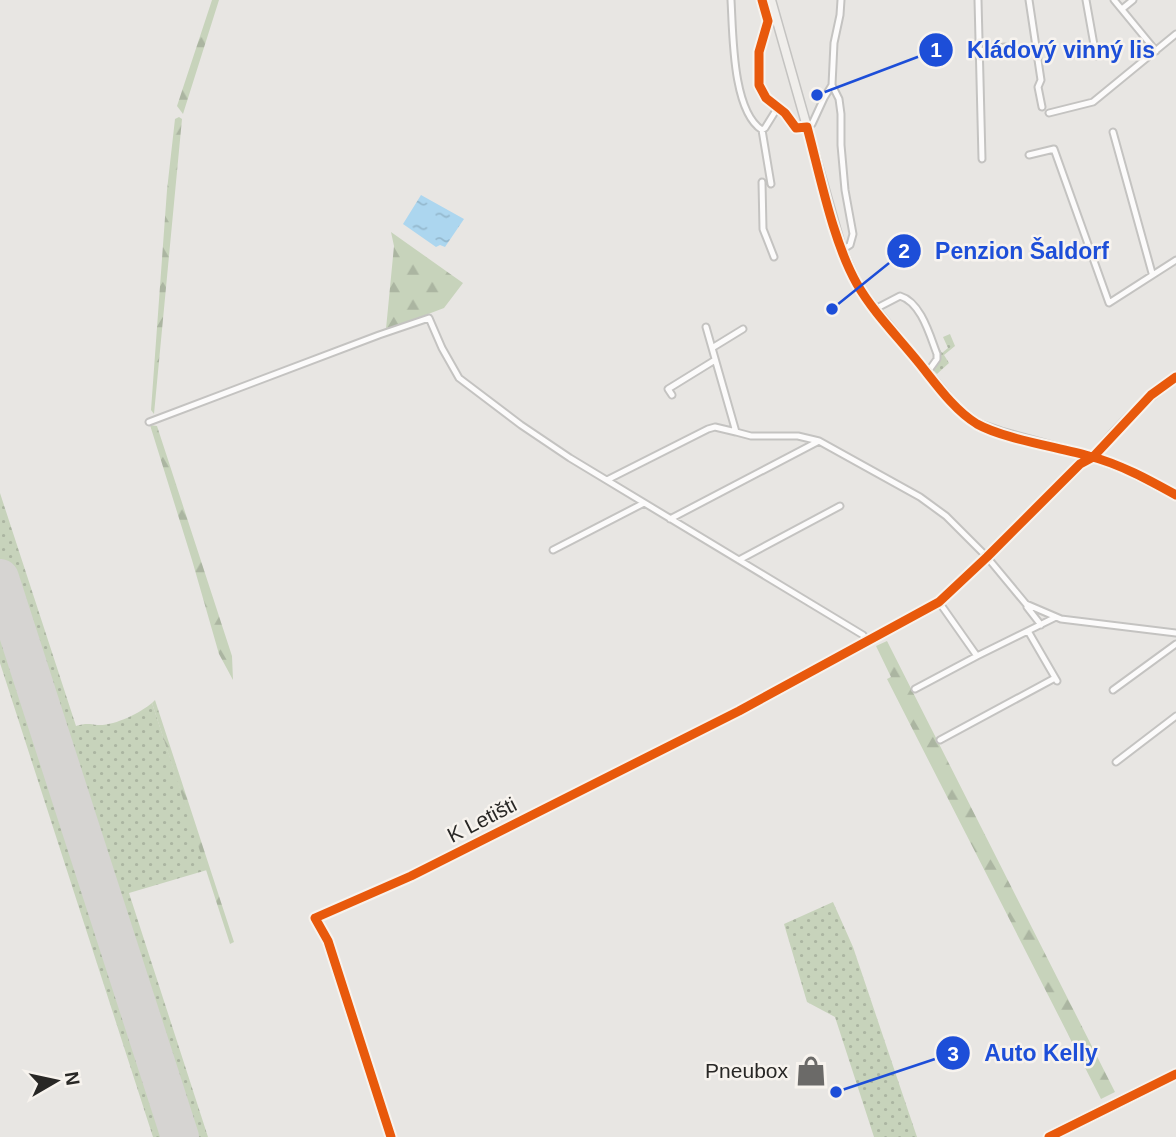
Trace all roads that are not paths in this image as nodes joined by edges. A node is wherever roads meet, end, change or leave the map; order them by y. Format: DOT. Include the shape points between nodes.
graph roads {
  1 [pos="731,0"];
  2 [pos="762,0"];
  3 [pos="771,0"];
  4 [pos="841,0"];
  5 [pos="978,0"];
  6 [pos="1029,0"];
  7 [pos="1087,0"];
  8 [pos="1114,0"];
  9 [pos="1133,0"];
  10 [pos="1122,9"];
  11 [pos="773,20"];
  12 [pos="1176,34"];
  13 [pos="1004,47"];
  14 [pos="979,51"];
  15 [pos="1156,51"];
  16 [pos="1096,56"];
  17 [pos="832,85"];
  18 [pos="778,107"];
  19 [pos="1042,107"];
  20 [pos="1049,113"];
  21 [pos="807,127"];
  22 [pos="762,130"];
  23 [pos="1113,132"];
  24 [pos="1029,155"];
  25 [pos="982,159"];
  26 [pos="762,182"];
  27 [pos="771,184"];
  28 [pos="842,250"];
  29 [pos="774,257"];
  30 [pos="1176,260"];
  31 [pos="1152,273"];
  32 [pos="875,309"];
  33 [pos="706,327"];
  34 [pos="743,329"];
  35 [pos="712,348"];
  36 [pos="715,360"];
  37 [pos="927,373"];
  38 [pos="1176,377"];
  39 [pos="672,395"];
  40 [pos="149,422"];
  41 [pos="736,432"];
  42 [pos="819,441"];
  43 [pos="1093,457"];
  44 [pos="607,480"];
  45 [pos="1176,495"];
  46 [pos="644,503"];
  47 [pos="840,506"];
  48 [pos="670,519"];
  49 [pos="553,550"];
  50 [pos="987,557"];
  51 [pos="739,560"];
  52 [pos="939,602"];
  53 [pos="1026,604"];
  54 [pos="1057,617"];
  55 [pos="1041,625"];
  56 [pos="1028,631"];
  57 [pos="1176,633"];
  58 [pos="868,642"];
  59 [pos="1176,644"];
  60 [pos="977,656"];
  61 [pos="915,689"];
  62 [pos="1113,690"];
  63 [pos="1176,716"];
  64 [pos="940,740"];
  65 [pos="1116,762"];
  66 [pos="1176,1074"];
  67 [pos="391,1137"];
  68 [pos="1049,1137"];
  1 -- 22 [label="street" via="733,50 745,108"];
  2 -- 11 [label="street"];
  3 -- 11 [label="main road"];
  4 -- 17 [label="street"];
  5 -- 14 [label="street"];
  6 -- 19 [label="street"];
  7 -- 16 [label="street"];
  8 -- 10 [label="street"];
  9 -- 10 [label="street"];
  10 -- 15 [label="street"];
  11 -- 18 [label="street" via="759,52 759,85"];
  11 -- 21 [label="main road"];
  12 -- 15 [label="street"];
  13 -- 14 [label="street"];
  14 -- 25 [label="street"];
  15 -- 20 [label="street" via="1093,102"];
  17 -- 21 [label="street"];
  17 -- 28 [label="street" via="839,99 853,234 850,245"];
  18 -- 21 [label="street" via="796,128"];
  18 -- 22 [label="street"];
  21 -- 28 [label="main road"];
  22 -- 27 [label="street"];
  23 -- 31 [label="street"];
  24 -- 31 [label="street" via="1054,149 1109,303"];
  26 -- 29 [label="street" via="763,229"];
  28 -- 32 [label="main road" via="858,286"];
  30 -- 31 [label="street"];
  32 -- 37 [label="main road"];
  32 -- 37 [label="street" via="900,296 913,305 937,354"];
  33 -- 35 [label="street"];
  34 -- 35 [label="street"];
  35 -- 36 [label="street"];
  36 -- 39 [label="street" via="668,389"];
  36 -- 41 [label="street"];
  37 -- 43 [label="main road" via="956,407 978,424"];
  38 -- 43 [label="main road" via="1129,415"];
  40 -- 44 [label="street" via="429,318 459,378 521,425"];
  41 -- 42 [label="street"];
  41 -- 44 [label="street" via="708,429"];
  42 -- 48 [label="street"];
  42 -- 50 [label="street" via="935,506"];
  43 -- 45 [label="main road"];
  43 -- 50 [label="street" via="1080,464"];
  44 -- 46 [label="street"];
  46 -- 48 [label="street"];
  46 -- 49 [label="street"];
  47 -- 51 [label="street"];
  48 -- 51 [label="street"];
  50 -- 52 [label="street"];
  50 -- 53 [label="street"];
  51 -- 58 [label="street"];
  52 -- 58 [label="street"];
  52 -- 60 [label="street"];
  53 -- 54 [label="street"];
  53 -- 55 [label="street"];
  54 -- 55 [label="street"];
  54 -- 57 [label="street"];
  55 -- 56 [label="street"];
  56 -- 60 [label="street"];
  56 -- 64 [label="street" via="1056,679"];
  58 -- 67 [label="street, K Letišti" via="411,876 315,918 328,941"];
  59 -- 62 [label="street"];
  60 -- 61 [label="street"];
  63 -- 65 [label="street"];
  66 -- 68 [label="main road"];
}
